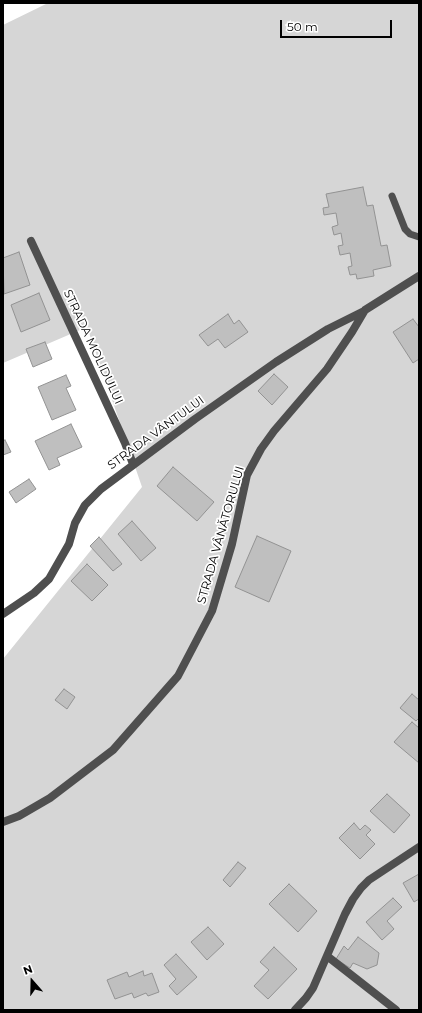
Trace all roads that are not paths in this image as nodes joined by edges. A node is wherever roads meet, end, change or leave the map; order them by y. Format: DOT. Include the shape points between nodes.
graph roads {
  1 [pos="392,196"];
  2 [pos="419,237"];
  3 [pos="31,241"];
  4 [pos="419,276"];
  5 [pos="365,310"];
  6 [pos="133,464"];
  7 [pos="3,614"];
  8 [pos="3,822"];
  9 [pos="419,847"];
  10 [pos="327,956"];
  11 [pos="294,1010"];
  12 [pos="396,1010"];
  1 -- 2 [label="lane" via="405,229"];
  3 -- 6 [label="street, STRADA MOLIDULUI"];
  4 -- 5 [label="street, STRADA VÂNĂTORULUI"];
  5 -- 6 [label="street, STRADA VÂNTULUI" via="328,329 276,362"];
  5 -- 8 [label="street, STRADA VÂNĂTORULUI" via="327,369 261,449 247,475 232,544 212,611 178,676 113,750 50,798"];
  6 -- 7 [label="street, STRADA VÂNTULUI" via="85,505 75,523 69,544 49,579 34,593"];
  9 -- 10 [label="street" via="361,888 345,914"];
  10 -- 11 [label="street" via="313,988"];
  10 -- 12 [label="street"];
}
